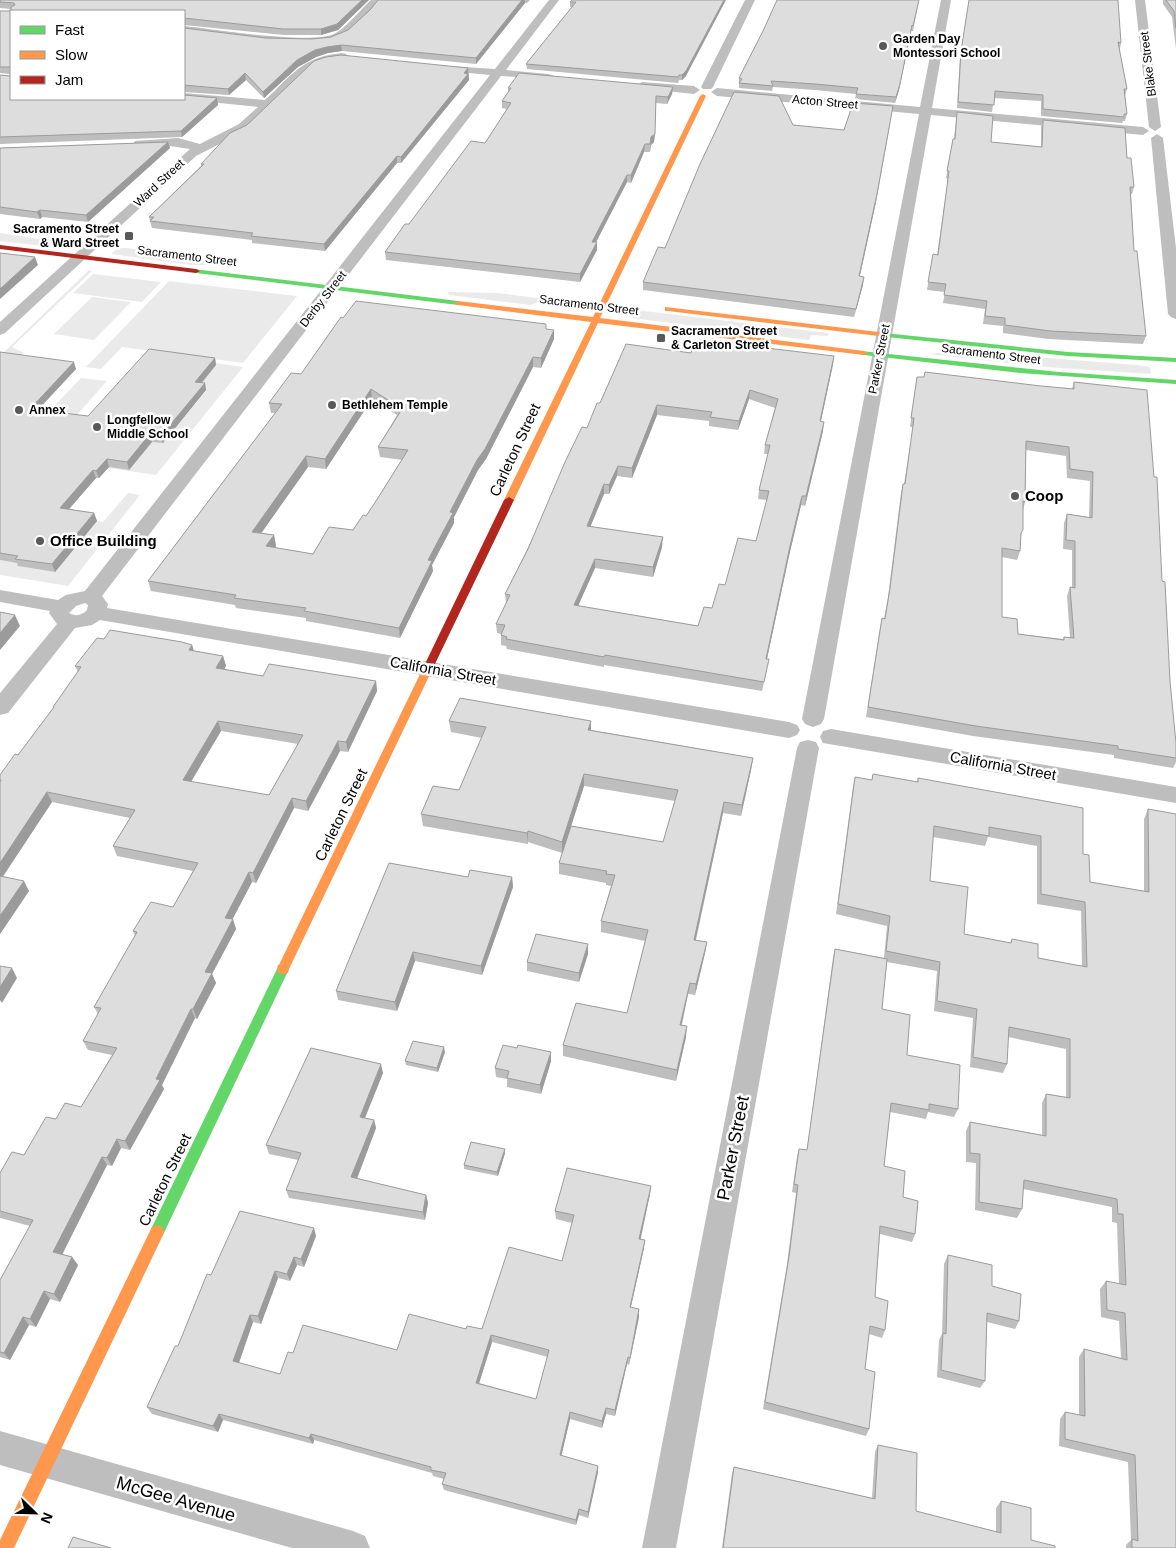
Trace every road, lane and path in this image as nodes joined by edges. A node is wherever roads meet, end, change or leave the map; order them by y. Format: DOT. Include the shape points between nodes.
graph roads {
  1 [pos="377,0"];
  2 [pos="554,0"];
  3 [pos="750,0"];
  4 [pos="946,0"];
  5 [pos="1140,0"];
  6 [pos="185,29"];
  7 [pos="356,57"];
  8 [pos="424,65"];
  9 [pos="498,72"];
  10 [pos="562,78"];
  11 [pos="628,84"];
  12 [pos="705,91"];
  13 [pos="185,96"];
  14 [pos="267,104"];
  15 [pos="925,111"];
  16 [pos="1162,133"];
  17 [pos="124,144"];
  18 [pos="199,148"];
  19 [pos="79,238"];
  20 [pos="96,241"];
  21 [pos="114,243"];
  22 [pos="0,247"];
  23 [pos="79,257"];
  24 [pos="332,288"];
  25 [pos="592,300"];
  26 [pos="610,302"];
  27 [pos="655,308"];
  28 [pos="1176,314"];
  29 [pos="596,320"];
  30 [pos="0,330"];
  31 [pos="884,335"];
  32 [pos="879,354"];
  33 [pos="1176,360"];
  34 [pos="1176,382"];
  35 [pos="0,596"];
  36 [pos="93,605"];
  37 [pos="65,614"];
  38 [pos="428,668"];
  39 [pos="0,708"];
  40 [pos="809,738"];
  41 [pos="1176,795"];
  42 [pos="0,1448"];
  43 [pos="46,1462"];
  44 [pos="5,1548"];
  45 [pos="353,1548"];
  46 [pos="659,1548"];
  1 -- 6 [label="street" via="340,35 328,40 299,41"];
  2 -- 9 [label="street, Derby Street"];
  3 -- 12 [label="street, Carleton Street"];
  4 -- 15 [label="street, Parker Street"];
  5 -- 16 [label="street, Blake Street"];
  7 -- 14 [label="street, Ward Street" via="330,56 310,64"];
  8 -- 9 [label="street"];
  9 -- 10 [label="street"];
  9 -- 24 [label="street, Derby Street"];
  11 -- 12 [label="street, Acton Street"];
  12 -- 15 [label="street, Acton Street"];
  12 -- 26 [label="street, Carleton Street"];
  13 -- 14 [label="street"];
  14 -- 18 [label="street, Ward Street" via="243,127"];
  15 -- 16 [label="street, Acton Street" via="1143,131 1148,128"];
  15 -- 31 [label="street, Parker Street"];
  16 -- 28 [label="street, Blake Street"];
  17 -- 18 [label="street" via="177,142"];
  18 -- 20 [label="street, Ward Street"];
  19 -- 20 [label="street"];
  20 -- 21 [label="street"];
  20 -- 23 [label="street, Ward Street"];
  22 -- 23 [label="street, Sacramento Street"];
  23 -- 24 [label="street, Sacramento Street"];
  23 -- 30 [label="street, Ward Street"];
  24 -- 29 [label="street, Sacramento Street"];
  24 -- 36 [label="street, Derby Street"];
  25 -- 26 [label="street, Sacramento Street"];
  26 -- 29 [label="street, Carleton Street"];
  27 -- 31 [label="street, Sacramento Street"];
  29 -- 32 [label="street, Sacramento Street"];
  29 -- 38 [label="street, Carleton Street"];
  31 -- 32 [label="street, Parker Street"];
  31 -- 33 [label="street, Sacramento Street" via="1052,354"];
  32 -- 34 [label="street, Sacramento Street" via="1009,371"];
  32 -- 40 [label="street, Parker Street" via="813,719 792,724"];
  35 -- 37 [label="street"];
  36 -- 37 [label="street" via="84,621"];
  36 -- 38 [label="street, California Street"];
  37 -- 39 [label="street"];
  38 -- 40 [label="street, California Street"];
  38 -- 43 [label="street, Carleton Street"];
  40 -- 41 [label="street, California Street"];
  40 -- 46 [label="street, Parker Street"];
  42 -- 43 [label="street, McGee Avenue"];
  43 -- 44 [label="street, Carleton Street"];
  43 -- 45 [label="street, McGee Avenue"];
}
